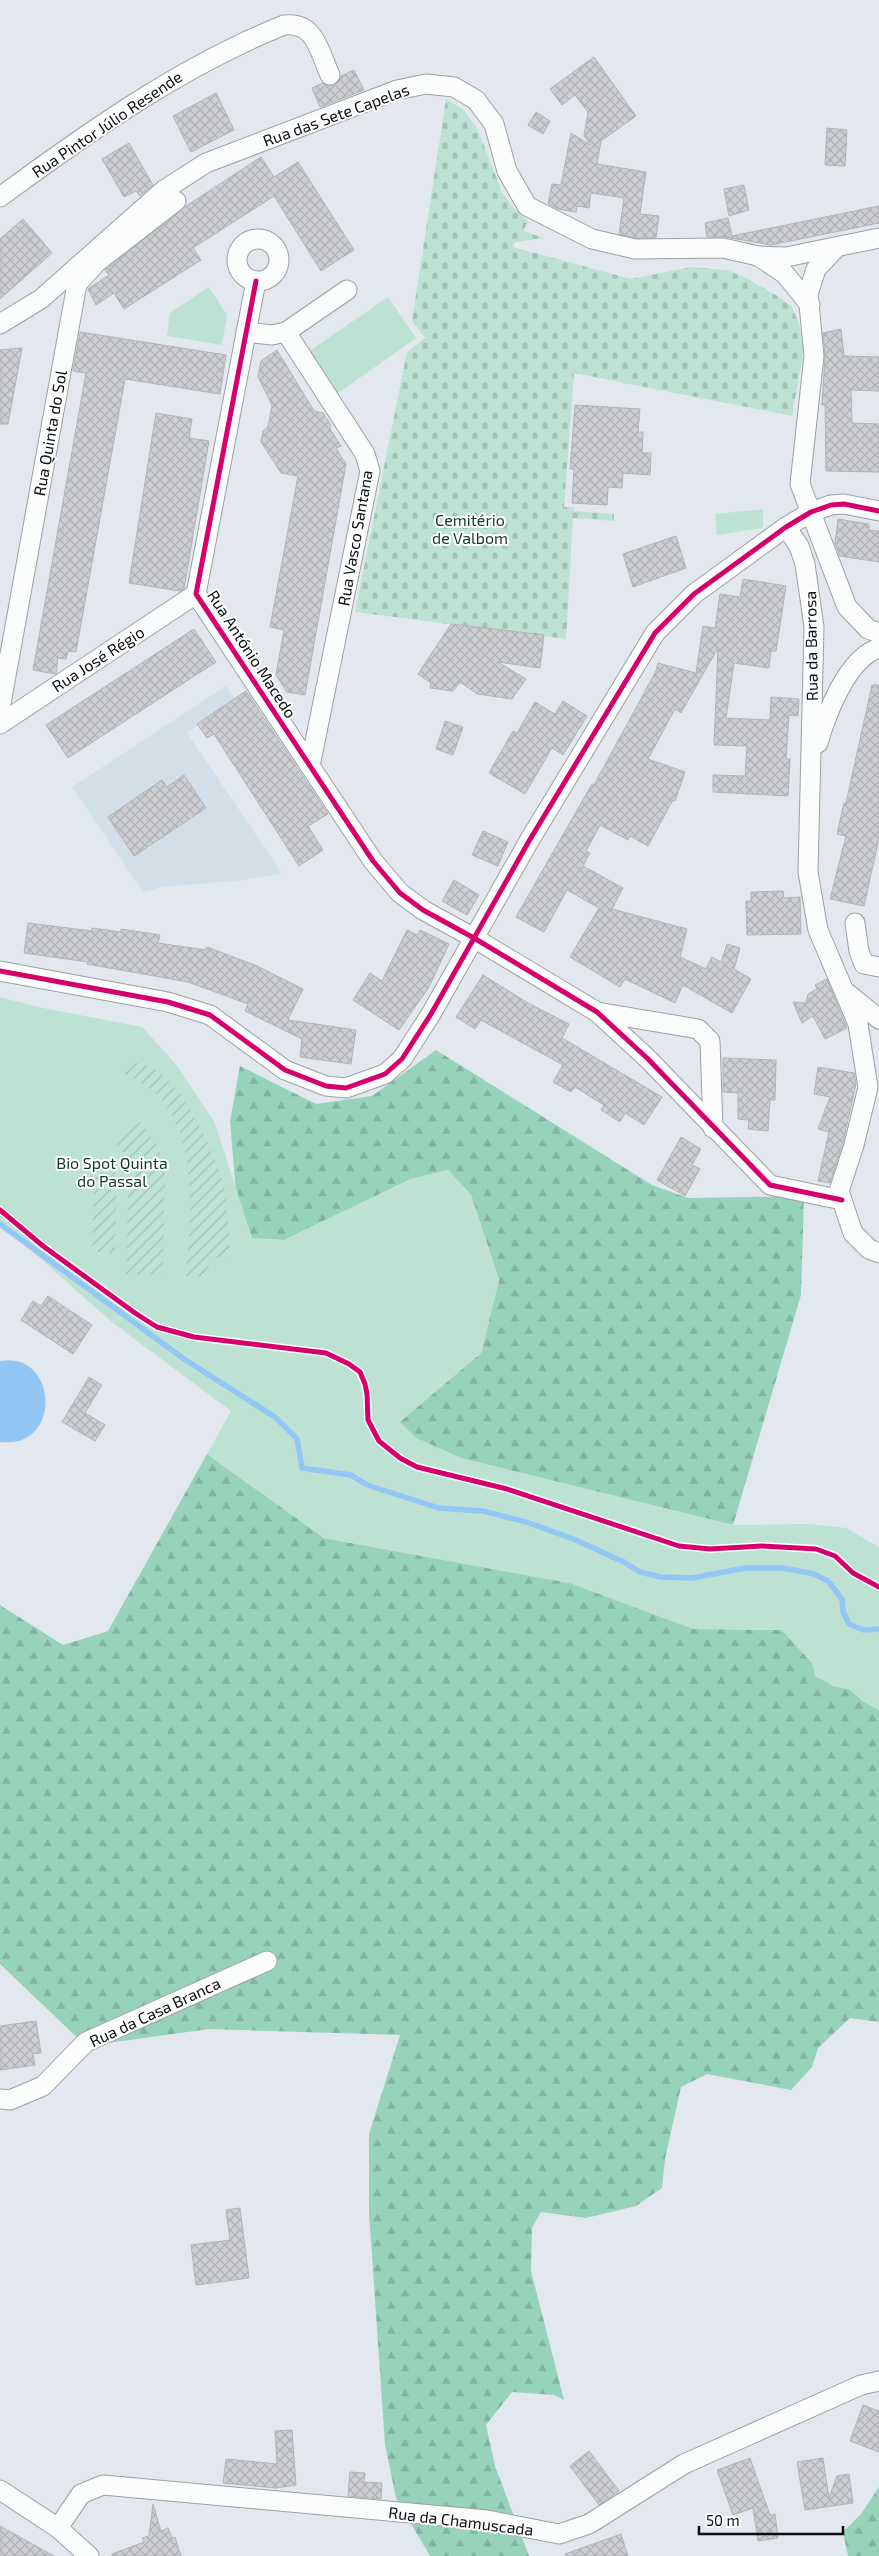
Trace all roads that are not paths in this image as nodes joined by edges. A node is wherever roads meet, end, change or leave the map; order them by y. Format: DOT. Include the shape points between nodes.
graph roads {
  1 [pos="330,74"];
  2 [pos="0,197"];
  3 [pos="176,201"];
  4 [pos="879,238"];
  5 [pos="836,247"];
  6 [pos="758,256"];
  7 [pos="256,280"];
  8 [pos="347,290"];
  9 [pos="810,305"];
  10 [pos="0,324"];
  11 [pos="246,332"];
  12 [pos="286,332"];
  13 [pos="879,511"];
  14 [pos="811,512"];
  15 [pos="786,527"];
  16 [pos="196,594"];
  17 [pos="879,633"];
  18 [pos="879,648"];
  19 [pos="0,709"];
  20 [pos="0,724"];
  21 [pos="310,766"];
  22 [pos="810,771"];
  23 [pos="855,923"];
  24 [pos="474,938"];
  25 [pos="879,967"];
  26 [pos="0,971"];
  27 [pos="846,992"];
  28 [pos="597,1012"];
  29 [pos="879,1019"];
  30 [pos="713,1128"];
  31 [pos="842,1200"];
  32 [pos="879,1253"];
  33 [pos="267,1961"];
  34 [pos="0,2099"];
  35 [pos="879,2381"];
  36 [pos="0,2490"];
  37 [pos="58,2528"];
  38 [pos="88,2556"];
  1 -- 2 [label="street, Rua Pintor Júlio Resende" via="308,30 299,24 284,25 185,71 96,127"];
  3 -- 19 [label="street, Rua Quinta do Sol" via="97,262 76,284"];
  4 -- 5 [label="street"];
  5 -- 6 [label="street" via="786,257"];
  5 -- 9 [label="street" via="816,269 808,294"];
  6 -- 9 [label="street, Rua das Sete Capelas" via="785,274"];
  6 -- 10 [label="street, Rua das Sete Capelas" via="724,248 635,249 592,239 527,206 507,172 494,124 476,100 454,87 426,84 397,90 206,163 164,190 40,299"];
  7 -- 11 [label="street, Rua António Macedo"];
  8 -- 12 [label="street"];
  9 -- 14 [label="street" via="814,356 800,484"];
  11 -- 12 [label="street" via="272,335"];
  11 -- 16 [label="street, Rua António Macedo"];
  12 -- 21 [label="street, Rua Vasco Santana" via="365,454 370,471"];
  13 -- 14 [label="street" via="844,504"];
  14 -- 15 [label="street"];
  14 -- 17 [label="street, Rua da Barrosa" via="847,607 868,628"];
  15 -- 22 [label="street, Rua da Barrosa" via="799,546 814,627"];
  15 -- 24 [label="street" via="694,594 655,633 529,840"];
  16 -- 20 [label="street, Rua José Régio"];
  16 -- 21 [label="street, Rua António Macedo"];
  18 -- 22 [label="street, Rua da Barrosa" via="857,665 842,683 826,715"];
  21 -- 24 [label="street, Rua António Macedo" via="373,861 400,893 423,910"];
  22 -- 27 [label="street, Rua da Barrosa" via="808,872 818,930"];
  23 -- 25 [label="street" via="858,951 864,964"];
  24 -- 26 [label="street" via="402,1059 385,1074 346,1088 326,1086 285,1070 210,1015 168,1002"];
  24 -- 28 [label="street, Rua António Macedo"];
  27 -- 29 [label="street"];
  27 -- 31 [label="street, Rua da Barrosa" via="858,1024 868,1087 839,1191"];
  28 -- 30 [label="street" via="647,1058"];
  28 -- 30 [label="street" via="698,1029 710,1041"];
  30 -- 31 [label="street" via="770,1185"];
  31 -- 32 [label="street" via="853,1234 869,1250"];
  33 -- 34 [label="street, Rua da Casa Branca" via="86,2042 43,2086 10,2100"];
  35 -- 37 [label="street, Rua da Chamuscada" via="861,2385 684,2464 590,2524 559,2534 487,2520 103,2485 81,2494"];
  36 -- 37 [label="street"];
  37 -- 38 [label="street"];
}
